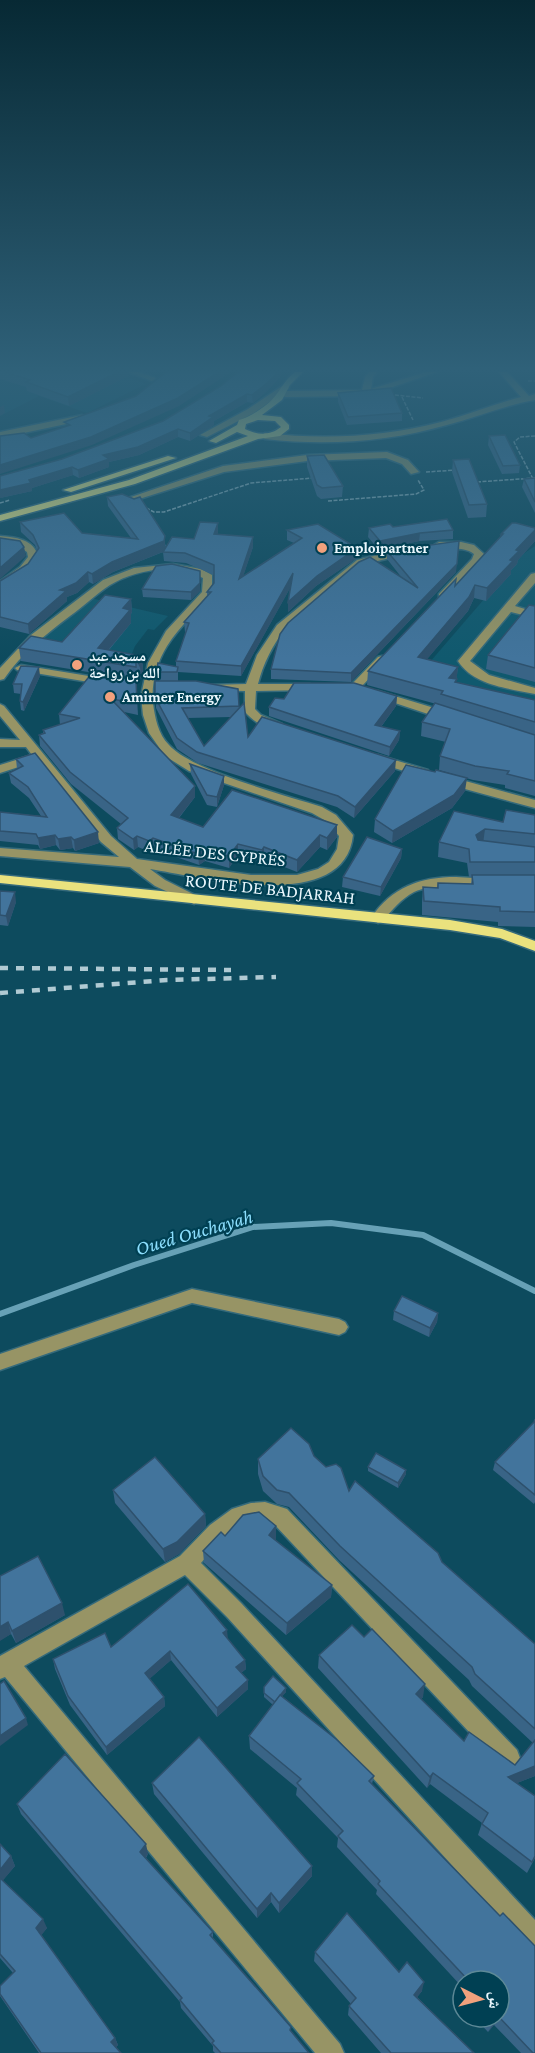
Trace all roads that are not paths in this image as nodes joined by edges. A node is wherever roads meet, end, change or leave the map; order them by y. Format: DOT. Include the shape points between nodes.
graph roads {
  1 [pos="139,468"];
  2 [pos="172,468"];
  3 [pos="232,468"];
  4 [pos="410,468"];
  5 [pos="414,472"];
  6 [pos="130,499"];
  7 [pos="0,510"];
  8 [pos="0,518"];
  9 [pos="0,539"];
  10 [pos="535,576"];
  11 [pos="0,586"];
  12 [pos="437,603"];
  13 [pos="509,608"];
  14 [pos="535,615"];
  15 [pos="388,653"];
  16 [pos="3,665"];
  17 [pos="0,677"];
  18 [pos="140,686"];
  19 [pos="320,687"];
  20 [pos="192,688"];
  21 [pos="249,688"];
  22 [pos="535,691"];
  23 [pos="0,708"];
  24 [pos="464,721"];
  25 [pos="293,732"];
  26 [pos="0,743"];
  27 [pos="31,744"];
  28 [pos="360,754"];
  29 [pos="40,756"];
  30 [pos="0,769"];
  31 [pos="535,804"];
  32 [pos="0,852"];
  33 [pos="132,862"];
  34 [pos="0,879"];
  35 [pos="502,883"];
  36 [pos="194,900"];
  37 [pos="378,918"];
  38 [pos="535,946"];
  39 [pos="339,1327"];
  40 [pos="0,1362"];
  41 [pos="187,1563"];
  42 [pos="4,1666"];
  43 [pos="509,1758"];
  44 [pos="535,1938"];
  45 [pos="331,2053"];
  1 -- 7 [label="main road"];
  2 -- 8 [label="main road"];
  3 -- 6 [label="street"];
  4 -- 5 [label="street"];
  9 -- 11 [label="street" via="20,542 32,553 30,562"];
  10 -- 13 [label="street"];
  12 -- 21 [label="street" via="477,560 475,549 465,545 425,548 369,558 351,568 281,627 266,647"];
  13 -- 14 [label="street"];
  13 -- 22 [label="street" via="464,657 464,662 466,668 483,677"];
  15 -- 24 [label="street" via="349,687"];
  16 -- 17 [label="street"];
  16 -- 18 [label="street"];
  16 -- 18 [label="street" via="109,581 147,569 183,567 200,571 208,577 207,593 164,641"];
  18 -- 33 [label="street, ALLÉE DES CYPRÉS" via="153,735 176,760 317,810 340,826 346,836 346,850 324,872 282,880"];
  19 -- 21 [label="street"];
  20 -- 21 [label="street"];
  21 -- 25 [label="street" via="249,710 270,725"];
  23 -- 27 [label="street"];
  26 -- 27 [label="street"];
  27 -- 29 [label="street"];
  28 -- 31 [label="street"];
  29 -- 30 [label="street"];
  29 -- 33 [label="street" via="106,838"];
  32 -- 33 [label="street, ALLÉE DES CYPRÉS"];
  33 -- 36 [label="street" via="160,883"];
  34 -- 36 [label="main road, ROUTE DE BADJARRAH"];
  35 -- 37 [label="street" via="421,885 402,893"];
  36 -- 37 [label="main road, ROUTE DE BADJARRAH"];
  37 -- 38 [label="main road, ROUTE DE BADJARRAH" via="479,929"];
  39 -- 40 [label="street" via="192,1296"];
  41 -- 42 [label="street"];
  41 -- 43 [label="street" via="238,1514 260,1510 279,1516"];
  41 -- 44 [label="street"];
  42 -- 45 [label="street"];
}
